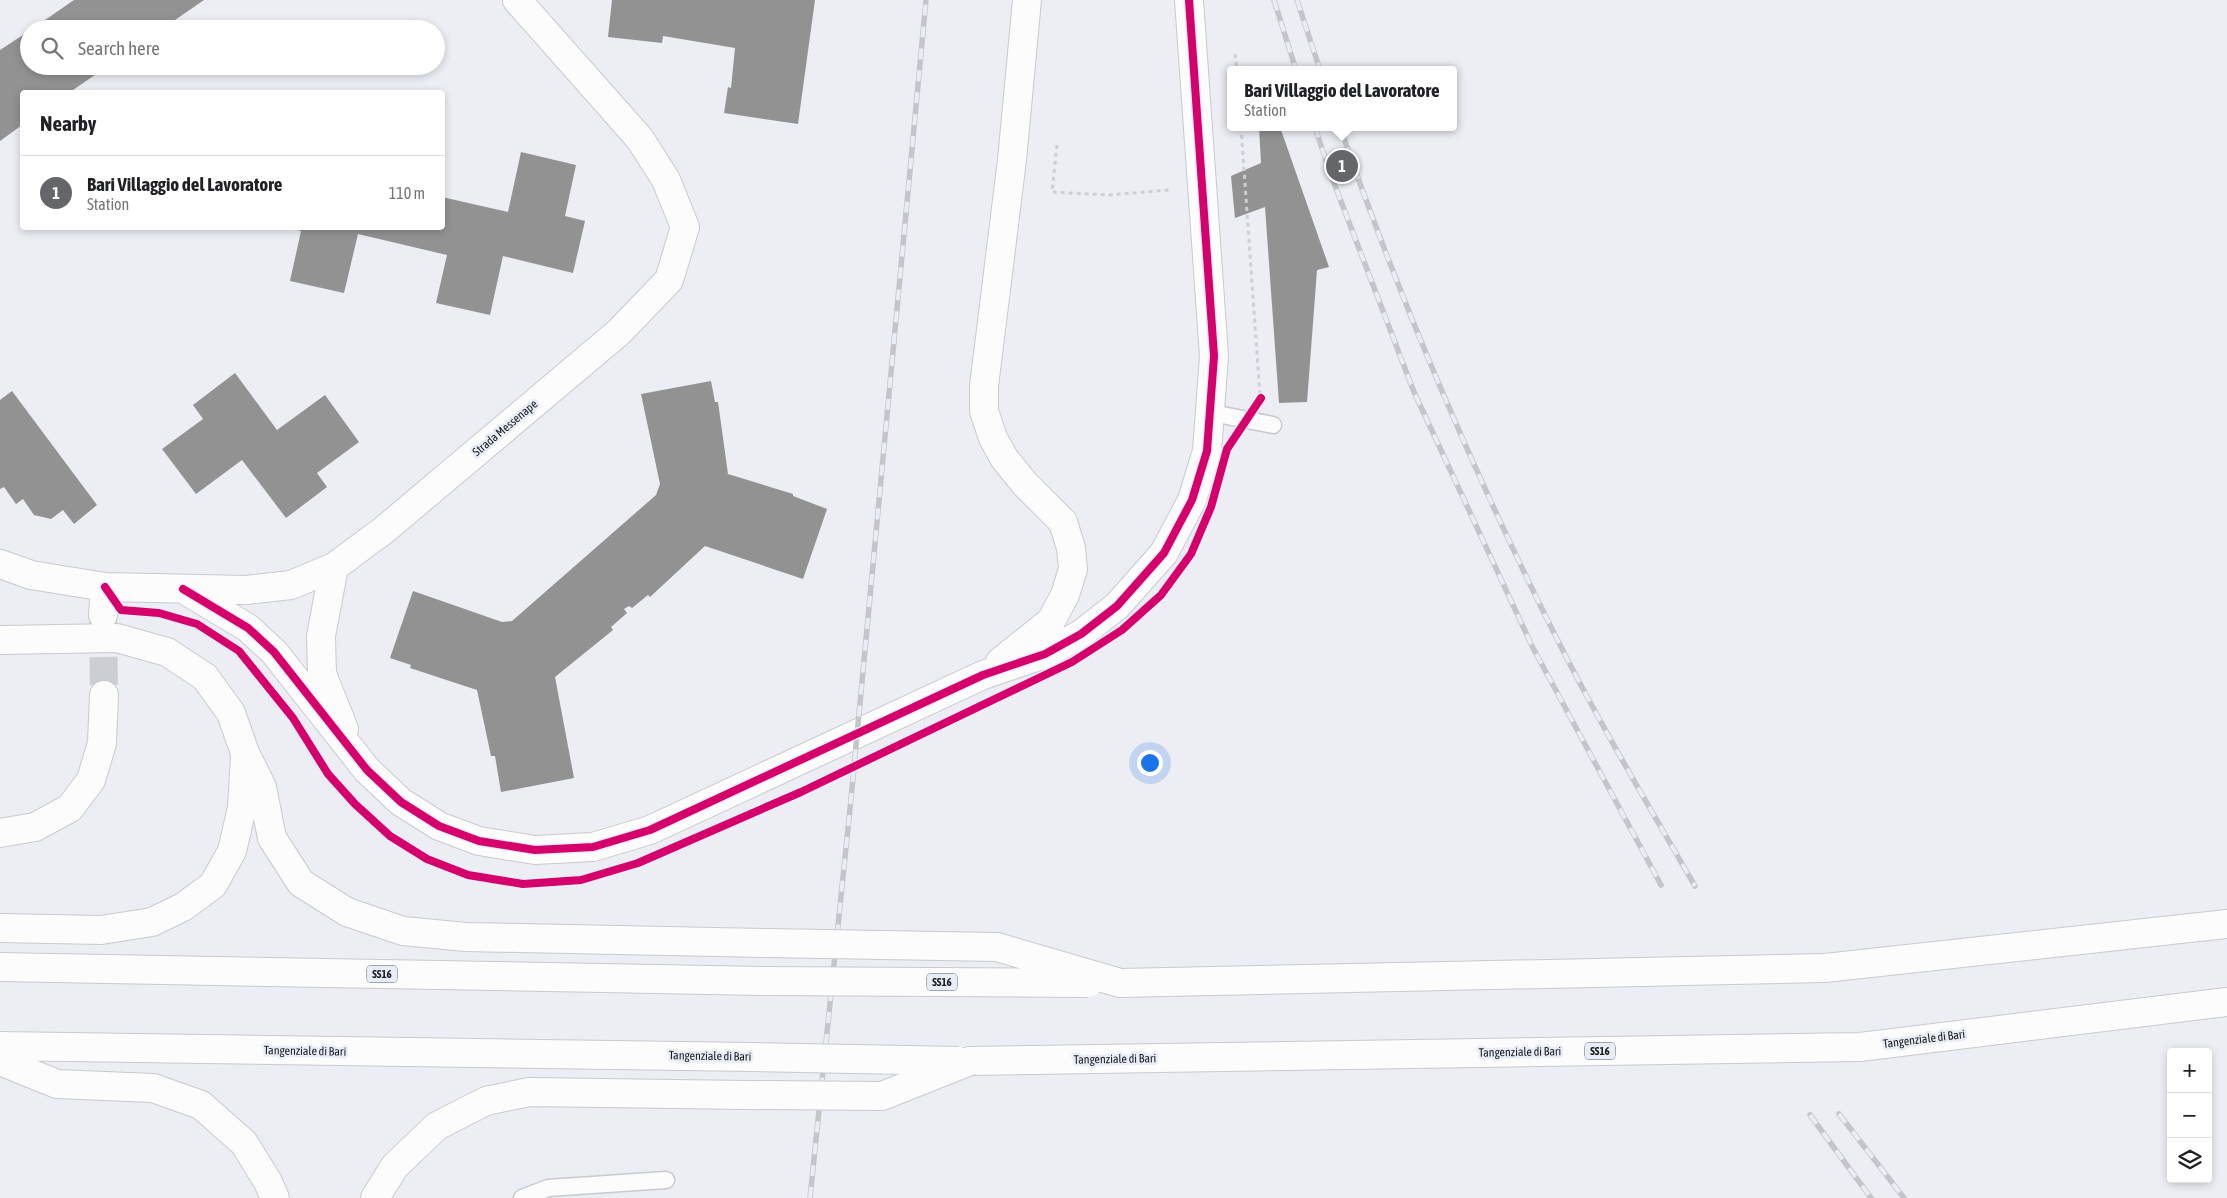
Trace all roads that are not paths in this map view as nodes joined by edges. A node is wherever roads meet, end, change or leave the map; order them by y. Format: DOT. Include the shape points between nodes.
graph roads {
  1 [pos="517,0"];
  2 [pos="1027,0"];
  3 [pos="1189,0"];
  4 [pos="1212,413"];
  5 [pos="1273,425"];
  6 [pos="0,564"];
  7 [pos="334,567"];
  8 [pos="105,587"];
  9 [pos="183,588"];
  10 [pos="103,615"];
  11 [pos="0,640"];
  12 [pos="983,676"];
  13 [pos="104,695"];
  14 [pos="246,753"];
  15 [pos="356,758"];
  16 [pos="0,833"];
  17 [pos="2227,924"];
  18 [pos="0,928"];
  19 [pos="0,967"];
  20 [pos="1120,983"];
  21 [pos="2227,1002"];
  22 [pos="0,1046"];
  23 [pos="0,1061"];
  24 [pos="970,1061"];
  25 [pos="666,1180"];
  26 [pos="275,1198"];
  27 [pos="375,1198"];
  28 [pos="522,1198"];
  1 -- 7 [label="main road, Strada Messenape" via="640,139 666,180 685,227 669,280 619,332 384,530"];
  2 -- 12 [label="main road" via="1012,160 984,386 984,411 1004,458 1063,522 1073,569 1051,621"];
  3 -- 4 [label="main road" via="1214,356"];
  4 -- 5 [label="lane"];
  4 -- 12 [label="main road" via="1207,451 1192,500 1164,554 1141,581 1117,606 1081,634 1045,654"];
  6 -- 8 [label="main road, Strada Messenape" via="31,575"];
  7 -- 9 [label="main road, Strada Messenape" via="290,585 246,590"];
  7 -- 15 [label="main road" via="321,636 322,674"];
  8 -- 9 [label="main road, Strada Messenape"];
  8 -- 10 [label="main road"];
  9 -- 15 [label="main road" via="248,628 274,652"];
  11 -- 14 [label="main road" via="117,638 167,652 205,678 231,713"];
  12 -- 15 [label="main road" via="650,830 593,847 535,850 479,841 439,826 401,802"];
  13 -- 16 [label="main road" via="102,743 91,780 70,808 36,826"];
  14 -- 18 [label="main road" via="242,808 232,851 213,885 183,907 152,922 101,930"];
  14 -- 20 [label="main road, bridge" via="262,787 272,838 301,883 346,912 403,931 466,937 997,946"];
  17 -- 20 [label="main road, SS16" via="1825,968"];
  19 -- 20 [label="main road, SS16, bridge" via="763,981"];
  21 -- 24 [label="main road, Tangenziale di Bari / SS16" via="1860,1047"];
  22 -- 24 [label="main road, Tangenziale di Bari / SS16, bridge"];
  23 -- 26 [label="main road" via="57,1084 152,1088 201,1104 244,1143"];
  24 -- 27 [label="main road, bridge" via="882,1096 529,1092 486,1101 437,1126 395,1166"];
  25 -- 28 [label="lane" via="548,1188"];
}
